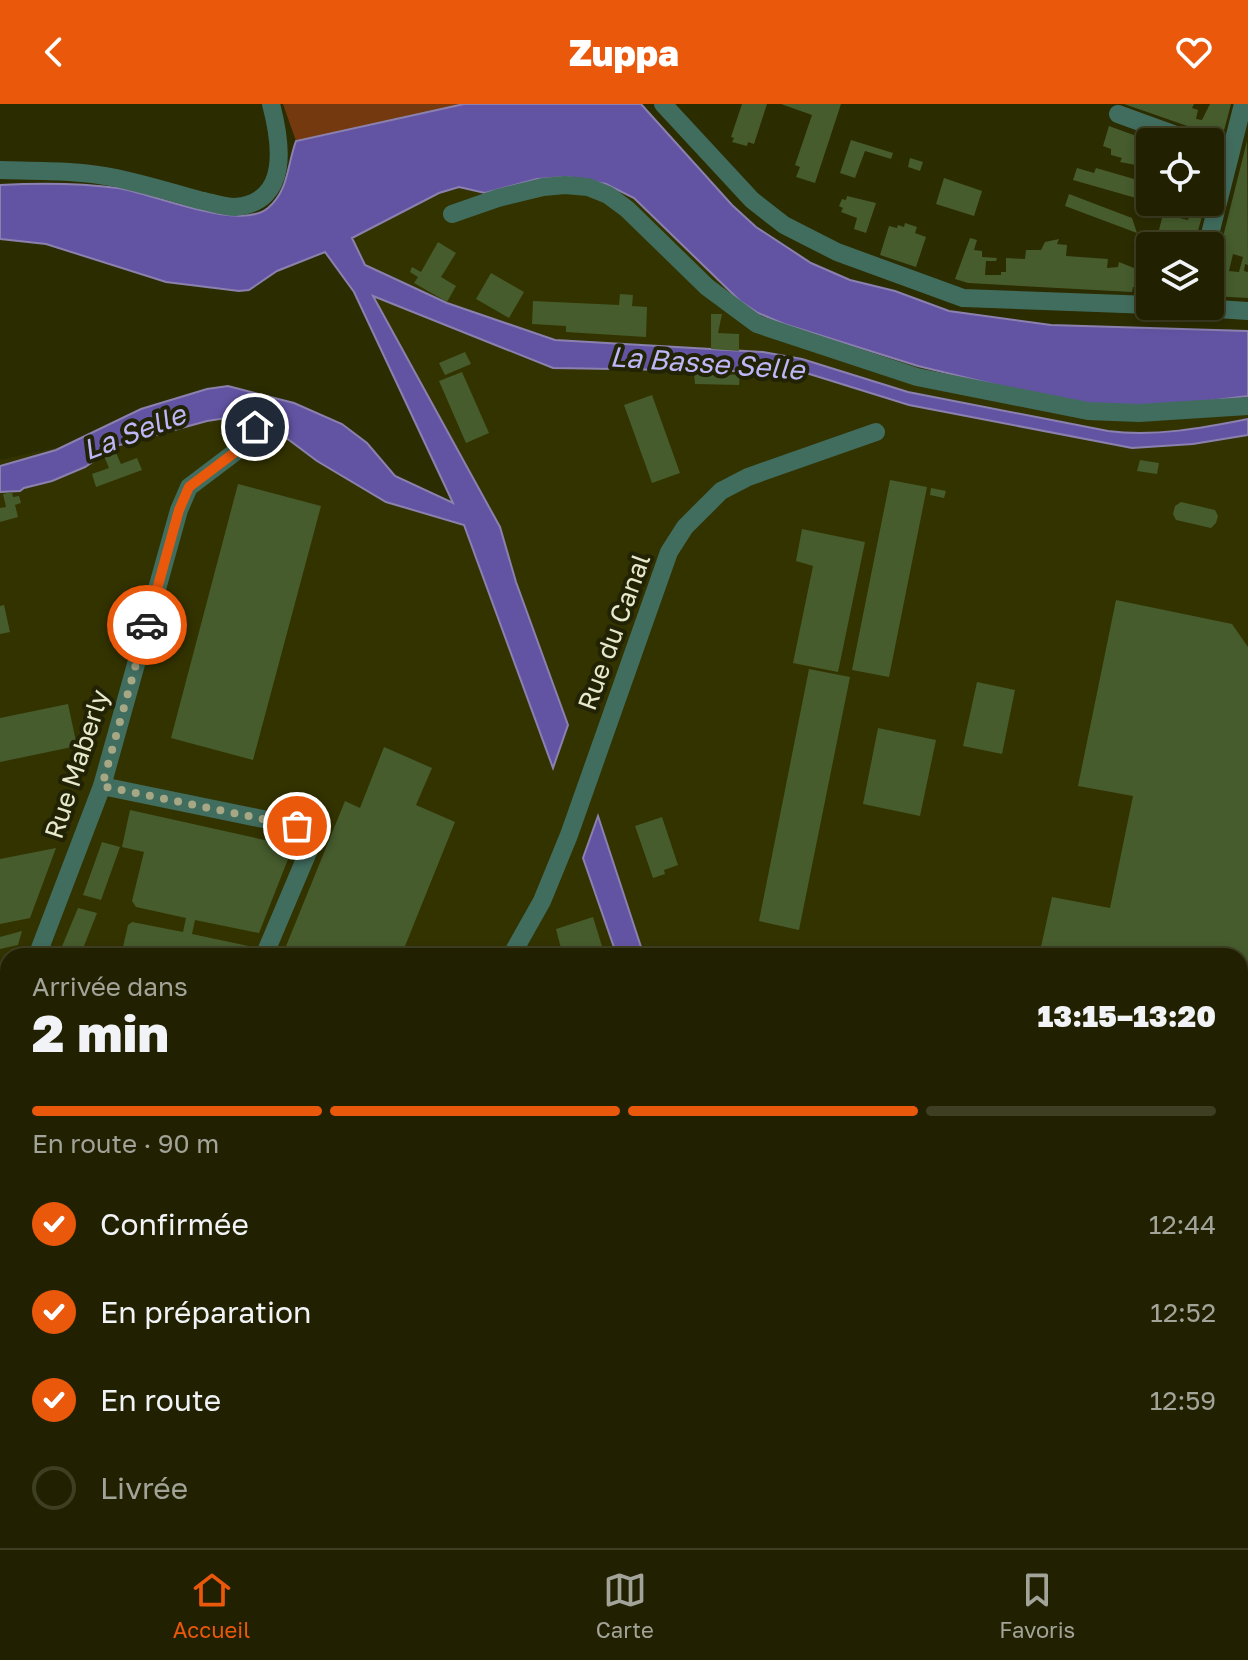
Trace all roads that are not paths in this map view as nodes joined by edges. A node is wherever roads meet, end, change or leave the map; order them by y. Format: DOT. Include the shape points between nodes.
graph roads {
  1 [pos="271,104"];
  2 [pos="663,104"];
  3 [pos="1243,104"];
  4 [pos="1118,114"];
  5 [pos="1156,128"];
  6 [pos="1224,152"];
  7 [pos="1230,154"];
  8 [pos="0,170"];
  9 [pos="452,214"];
  10 [pos="1210,232"];
  11 [pos="1136,304"];
  12 [pos="1224,309"];
  13 [pos="1248,311"];
  14 [pos="1248,406"];
  15 [pos="255,427"];
  16 [pos="876,432"];
  17 [pos="102,786"];
  18 [pos="40,948"];
  19 [pos="267,948"];
  20 [pos="516,948"];
  1 -- 8 [label="street" via="280,138 276,179 252,203 232,207 112,177"];
  2 -- 11 [label="street" via="752,200 784,225 837,252 963,298"];
  3 -- 7 [label="street"];
  4 -- 5 [label="street"];
  6 -- 7 [label="street"];
  7 -- 10 [label="street"];
  9 -- 14 [label="street" via="543,187 588,187 627,209 707,287 772,329 917,377 1088,411"];
  12 -- 13 [label="street"];
  15 -- 17 [label="street, Rue Maberly" via="234,453 189,487 179,510"];
  16 -- 20 [label="street, Rue du Canal" via="734,484 685,527 669,552 564,848"];
  17 -- 18 [label="street, Rue Maberly"];
  17 -- 19 [label="street" via="297,826 311,845"];
}
